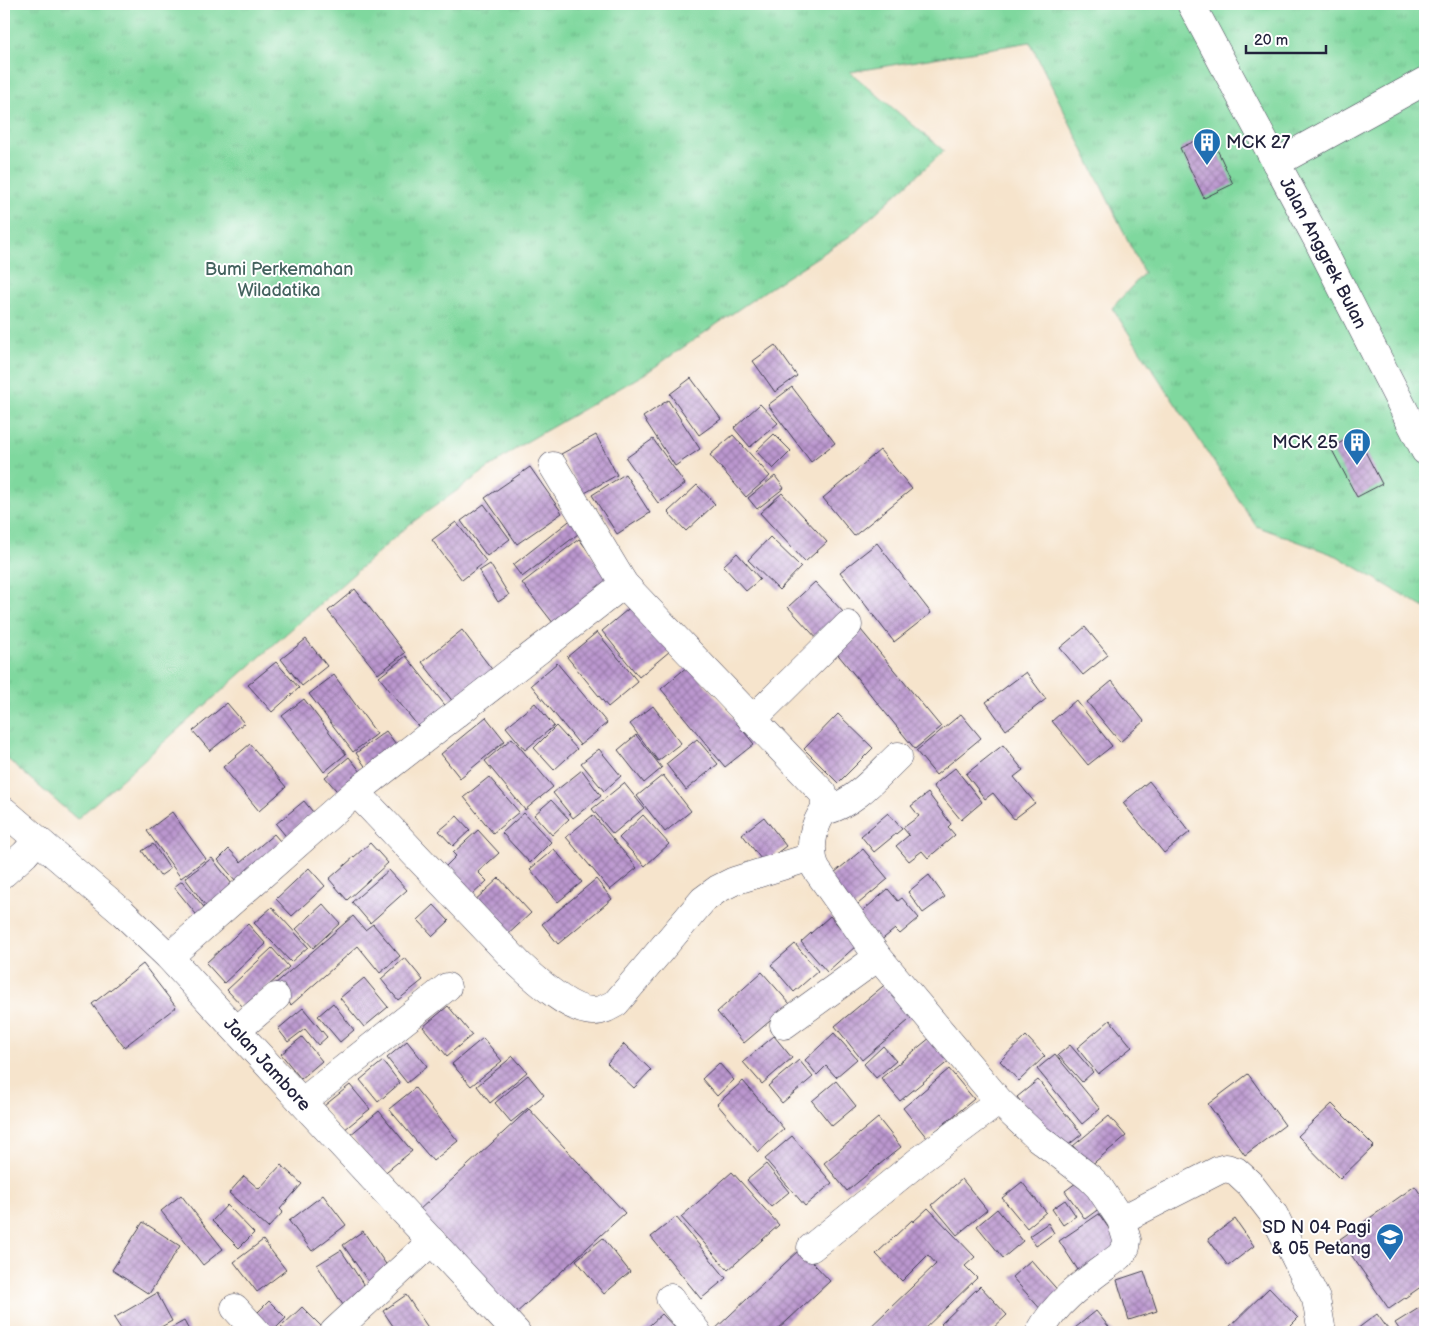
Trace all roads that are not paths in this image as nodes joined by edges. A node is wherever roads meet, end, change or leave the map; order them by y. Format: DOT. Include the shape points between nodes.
graph roads {
  1 [pos="1191,4"];
  2 [pos="1425,81"];
  3 [pos="1276,163"];
  4 [pos="1425,451"];
  5 [pos="553,466"];
  6 [pos="624,584"];
  7 [pos="848,625"];
  8 [pos="752,720"];
  9 [pos="898,756"];
  10 [pos="356,792"];
  11 [pos="4,811"];
  12 [pos="824,811"];
  13 [pos="37,840"];
  14 [pos="811,857"];
  15 [pos="4,873"];
  16 [pos="169,957"];
  17 [pos="878,957"];
  18 [pos="447,987"];
  19 [pos="276,997"];
  20 [pos="784,1025"];
  21 [pos="237,1030"];
  22 [pos="999,1101"];
  23 [pos="302,1102"];
  24 [pos="1121,1220"];
  25 [pos="432,1241"];
  26 [pos="811,1248"];
  27 [pos="670,1298"];
  28 [pos="235,1308"];
  29 [pos="257,1332"];
  30 [pos="334,1332"];
  31 [pos="516,1332"];
  32 [pos="697,1332"];
  33 [pos="1040,1332"];
  34 [pos="1322,1332"];
  1 -- 3 [label="street, Jalan Anggrek Bulan"];
  2 -- 3 [label="street"];
  3 -- 4 [label="street, Jalan Anggrek Bulan"];
  5 -- 6 [label="street"];
  6 -- 8 [label="street"];
  6 -- 10 [label="street"];
  7 -- 8 [label="street"];
  8 -- 12 [label="street" via="822,793"];
  9 -- 12 [label="street" via="840,807"];
  10 -- 14 [label="street" via="544,987 575,1006 592,1011 616,1003 703,900 718,889"];
  10 -- 16 [label="street"];
  11 -- 13 [label="street, Jalan Jambore"];
  12 -- 14 [label="street" via="812,842"];
  13 -- 15 [label="street"];
  13 -- 16 [label="street, Jalan Jambore"];
  14 -- 17 [label="street" via="816,869"];
  16 -- 21 [label="street, Jalan Jambore"];
  17 -- 20 [label="street"];
  17 -- 22 [label="street"];
  18 -- 23 [label="street"];
  19 -- 21 [label="street"];
  21 -- 23 [label="street, Jalan Jambore"];
  22 -- 24 [label="street" via="1038,1138 1090,1178"];
  22 -- 26 [label="street"];
  23 -- 25 [label="street, Jalan Jambore"];
  24 -- 33 [label="street" via="1127,1240 1124,1251 1074,1290 1050,1315"];
  24 -- 34 [label="street" via="1219,1170 1236,1171 1274,1214 1316,1299"];
  25 -- 30 [label="street"];
  25 -- 31 [label="street, Jalan Jambore"];
  27 -- 32 [label="street"];
  28 -- 29 [label="street"];
}
